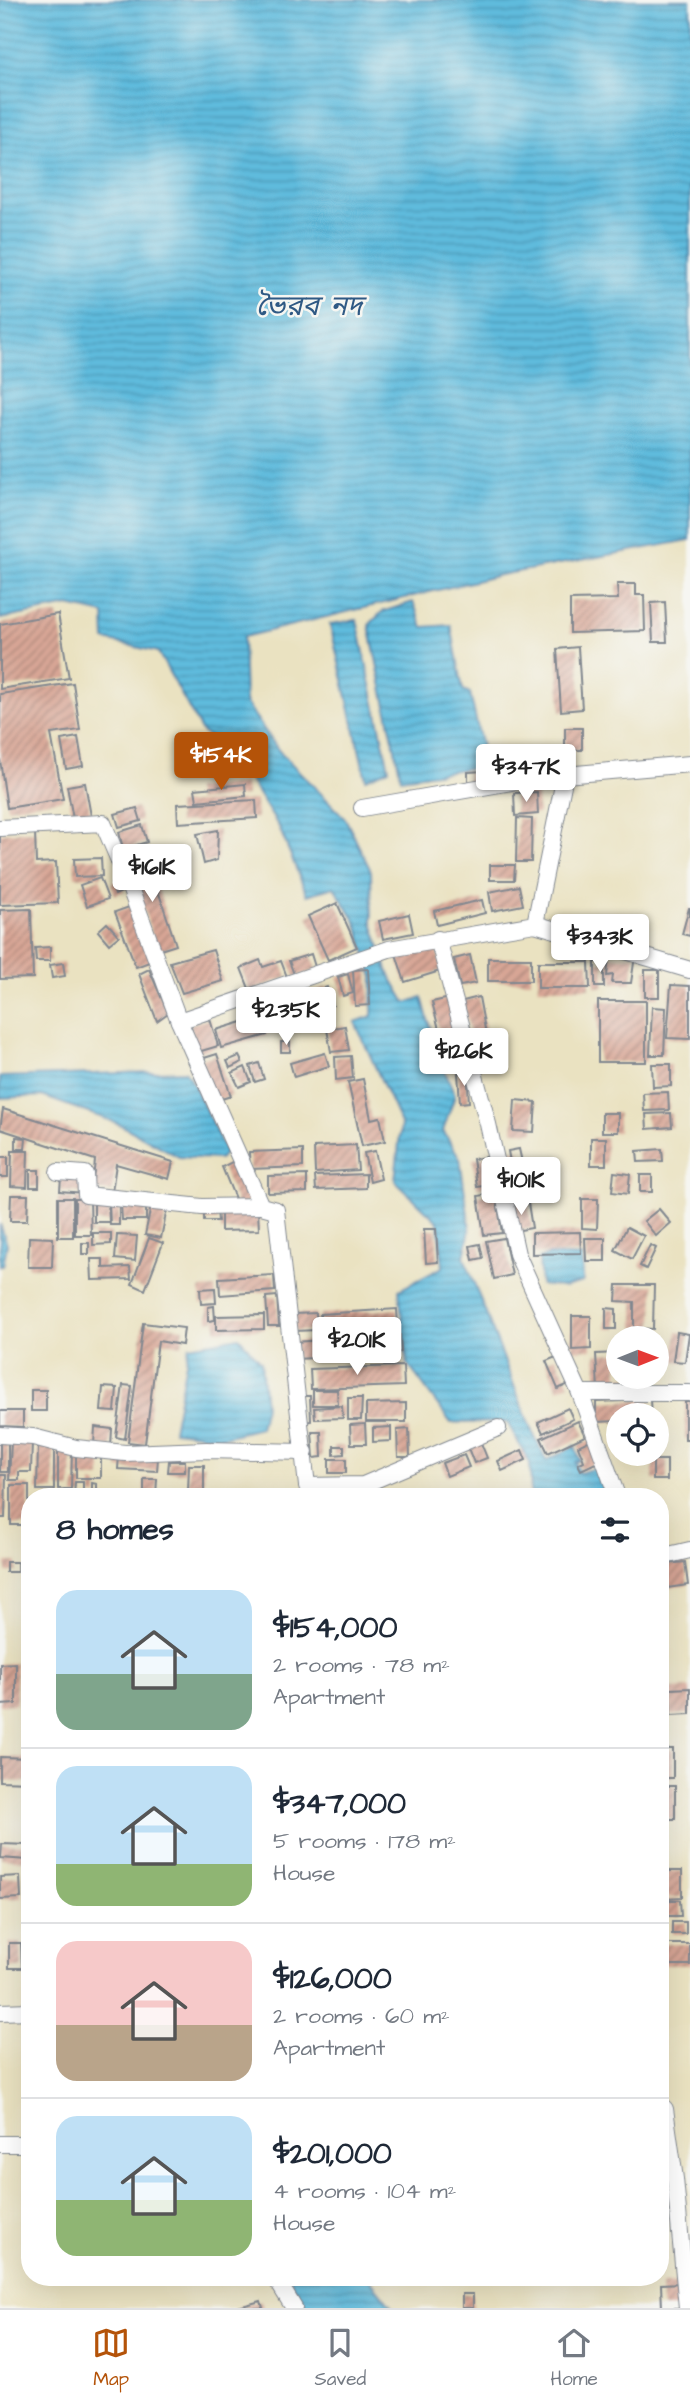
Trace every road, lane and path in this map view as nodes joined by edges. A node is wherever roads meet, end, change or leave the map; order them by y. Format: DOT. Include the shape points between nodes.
graph roads {
  1 [pos="690,764"];
  2 [pos="565,775"];
  3 [pos="362,808"];
  4 [pos="0,828"];
  5 [pos="535,924"];
  6 [pos="438,939"];
  7 [pos="690,970"];
  8 [pos="179,1021"];
  9 [pos="58,1172"];
  10 [pos="261,1206"];
  11 [pos="690,1392"];
  12 [pos="580,1393"];
  13 [pos="498,1428"];
  14 [pos="0,1435"];
  15 [pos="304,1452"];
  16 [pos="307,1488"];
  17 [pos="335,1488"];
  18 [pos="614,1488"];
  19 [pos="690,1550"];
  20 [pos="669,1556"];
  21 [pos="21,2011"];
  22 [pos="0,2012"];
  23 [pos="669,2136"];
  24 [pos="0,2144"];
  25 [pos="21,2144"];
  26 [pos="281,2286"];
  27 [pos="294,2308"];
  28 [pos="687,2308"];
  1 -- 2 [label="street"];
  2 -- 3 [label="street"];
  2 -- 5 [label="street"];
  4 -- 8 [label="street" via="103,823"];
  5 -- 6 [label="street"];
  5 -- 7 [label="street"];
  6 -- 8 [label="street" via="389,949"];
  6 -- 12 [label="street" via="517,1254"];
  8 -- 10 [label="street"];
  9 -- 10 [label="street" via="85,1174 86,1195 202,1207"];
  10 -- 15 [label="street" via="276,1210"];
  11 -- 12 [label="street"];
  12 -- 18 [label="street"];
  13 -- 17 [label="street" via="363,1485"];
  14 -- 15 [label="street" via="125,1452"];
  15 -- 16 [label="street"];
  19 -- 20 [label="street"];
  21 -- 22 [label="street"];
  23 -- 28 [label="street"];
  24 -- 25 [label="street"];
  26 -- 27 [label="street"];
}
